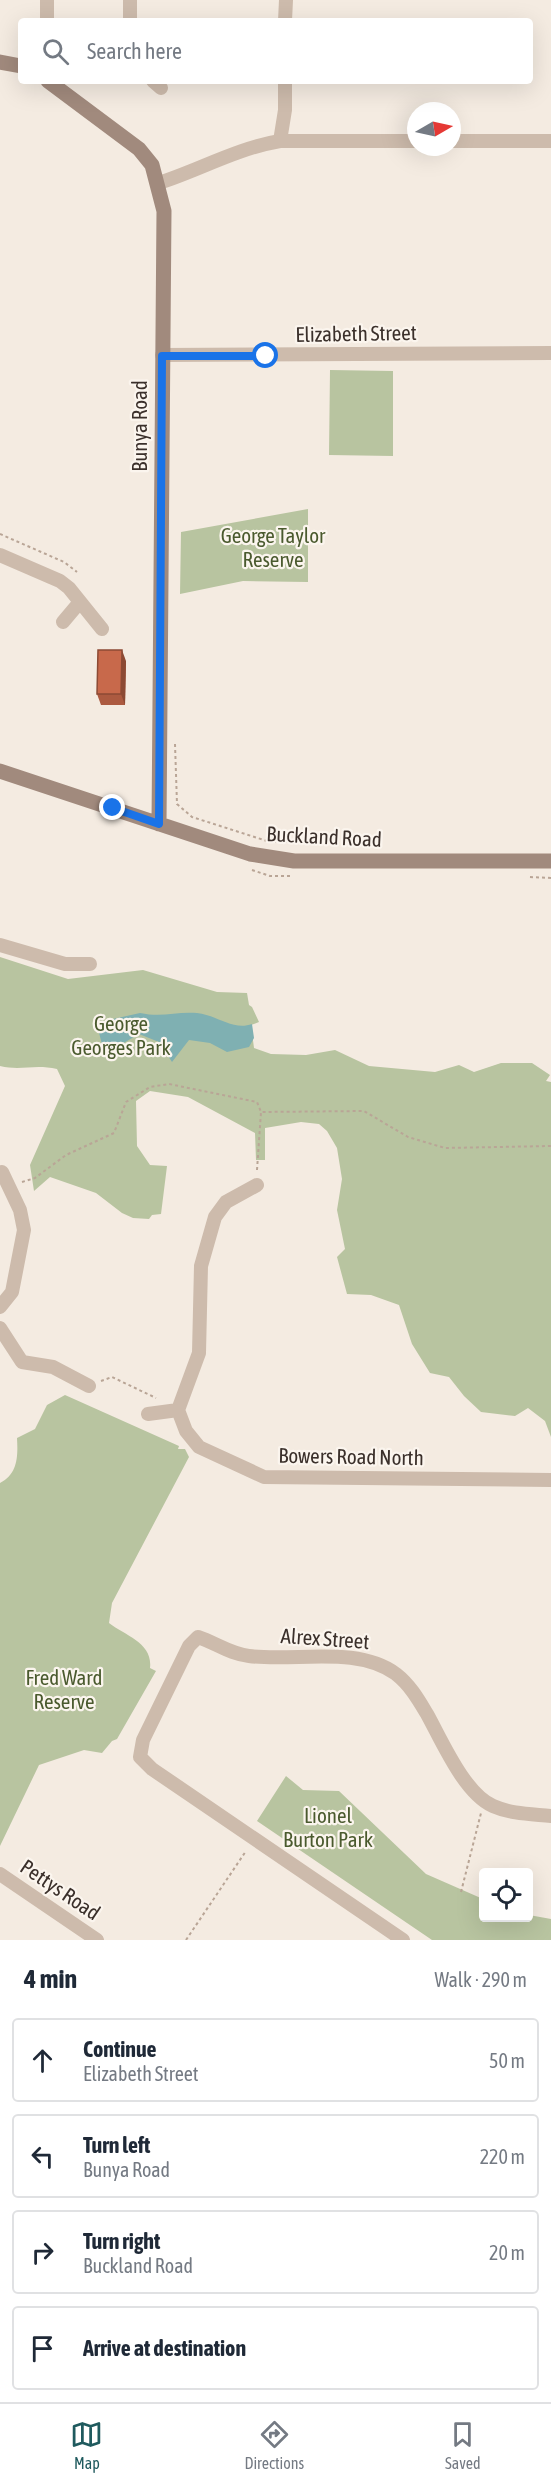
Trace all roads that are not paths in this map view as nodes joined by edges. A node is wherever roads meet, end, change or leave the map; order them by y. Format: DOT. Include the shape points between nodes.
graph roads {
  1 [pos="47,0"];
  2 [pos="130,0"];
  3 [pos="285,0"];
  4 [pos="47,18"];
  5 [pos="130,18"];
  6 [pos="285,18"];
  7 [pos="0,62"];
  8 [pos="18,65"];
  9 [pos="56,84"];
  10 [pos="285,84"];
  11 [pos="280,141"];
  12 [pos="407,141"];
  13 [pos="461,141"];
  14 [pos="551,141"];
  15 [pos="159,183"];
  16 [pos="551,353"];
  17 [pos="162,356"];
  18 [pos="0,555"];
  19 [pos="80,603"];
  20 [pos="63,622"];
  21 [pos="102,629"];
  22 [pos="0,771"];
  23 [pos="159,824"];
  24 [pos="551,861"];
  25 [pos="0,945"];
  26 [pos="90,964"];
  27 [pos="2,1172"];
  28 [pos="257,1185"];
  29 [pos="0,1307"];
  30 [pos="0,1328"];
  31 [pos="88,1386"];
  32 [pos="173,1411"];
  33 [pos="148,1414"];
  34 [pos="551,1480"];
  35 [pos="551,1816"];
  36 [pos="0,1874"];
  37 [pos="97,1940"];
  38 [pos="403,1940"];
  1 -- 4 [label="street"];
  2 -- 5 [label="street"];
  3 -- 6 [label="street"];
  7 -- 8 [label="street"];
  9 -- 15 [label="street, Bunya Road" via="139,149 152,165"];
  10 -- 11 [label="street"];
  11 -- 12 [label="street"];
  11 -- 15 [label="street" via="259,144"];
  13 -- 14 [label="street"];
  15 -- 17 [label="street, Bunya Road" via="164,211"];
  16 -- 17 [label="street, Elizabeth Street"];
  17 -- 23 [label="street, Bunya Road"];
  18 -- 19 [label="street" via="60,581"];
  19 -- 20 [label="street"];
  19 -- 21 [label="street"];
  22 -- 23 [label="street, Buckland Road"];
  23 -- 24 [label="street, Buckland Road" via="250,854 294,861"];
  25 -- 26 [label="street" via="66,964"];
  27 -- 29 [label="street" via="20,1210 24,1230 12,1292"];
  28 -- 32 [label="street" via="226,1202 215,1217 201,1266 199,1353"];
  30 -- 31 [label="street" via="22,1362 53,1367"];
  32 -- 33 [label="street"];
  32 -- 34 [label="street, Bowers Road North" via="199,1447 264,1477"];
  35 -- 38 [label="street, Alrex Street" via="510,1811 484,1800 462,1776 415,1693 398,1675 381,1665 357,1658 248,1656 198,1637 189,1646 143,1740 140,1757"];
  36 -- 37 [label="street, Pettys Road"];
}
